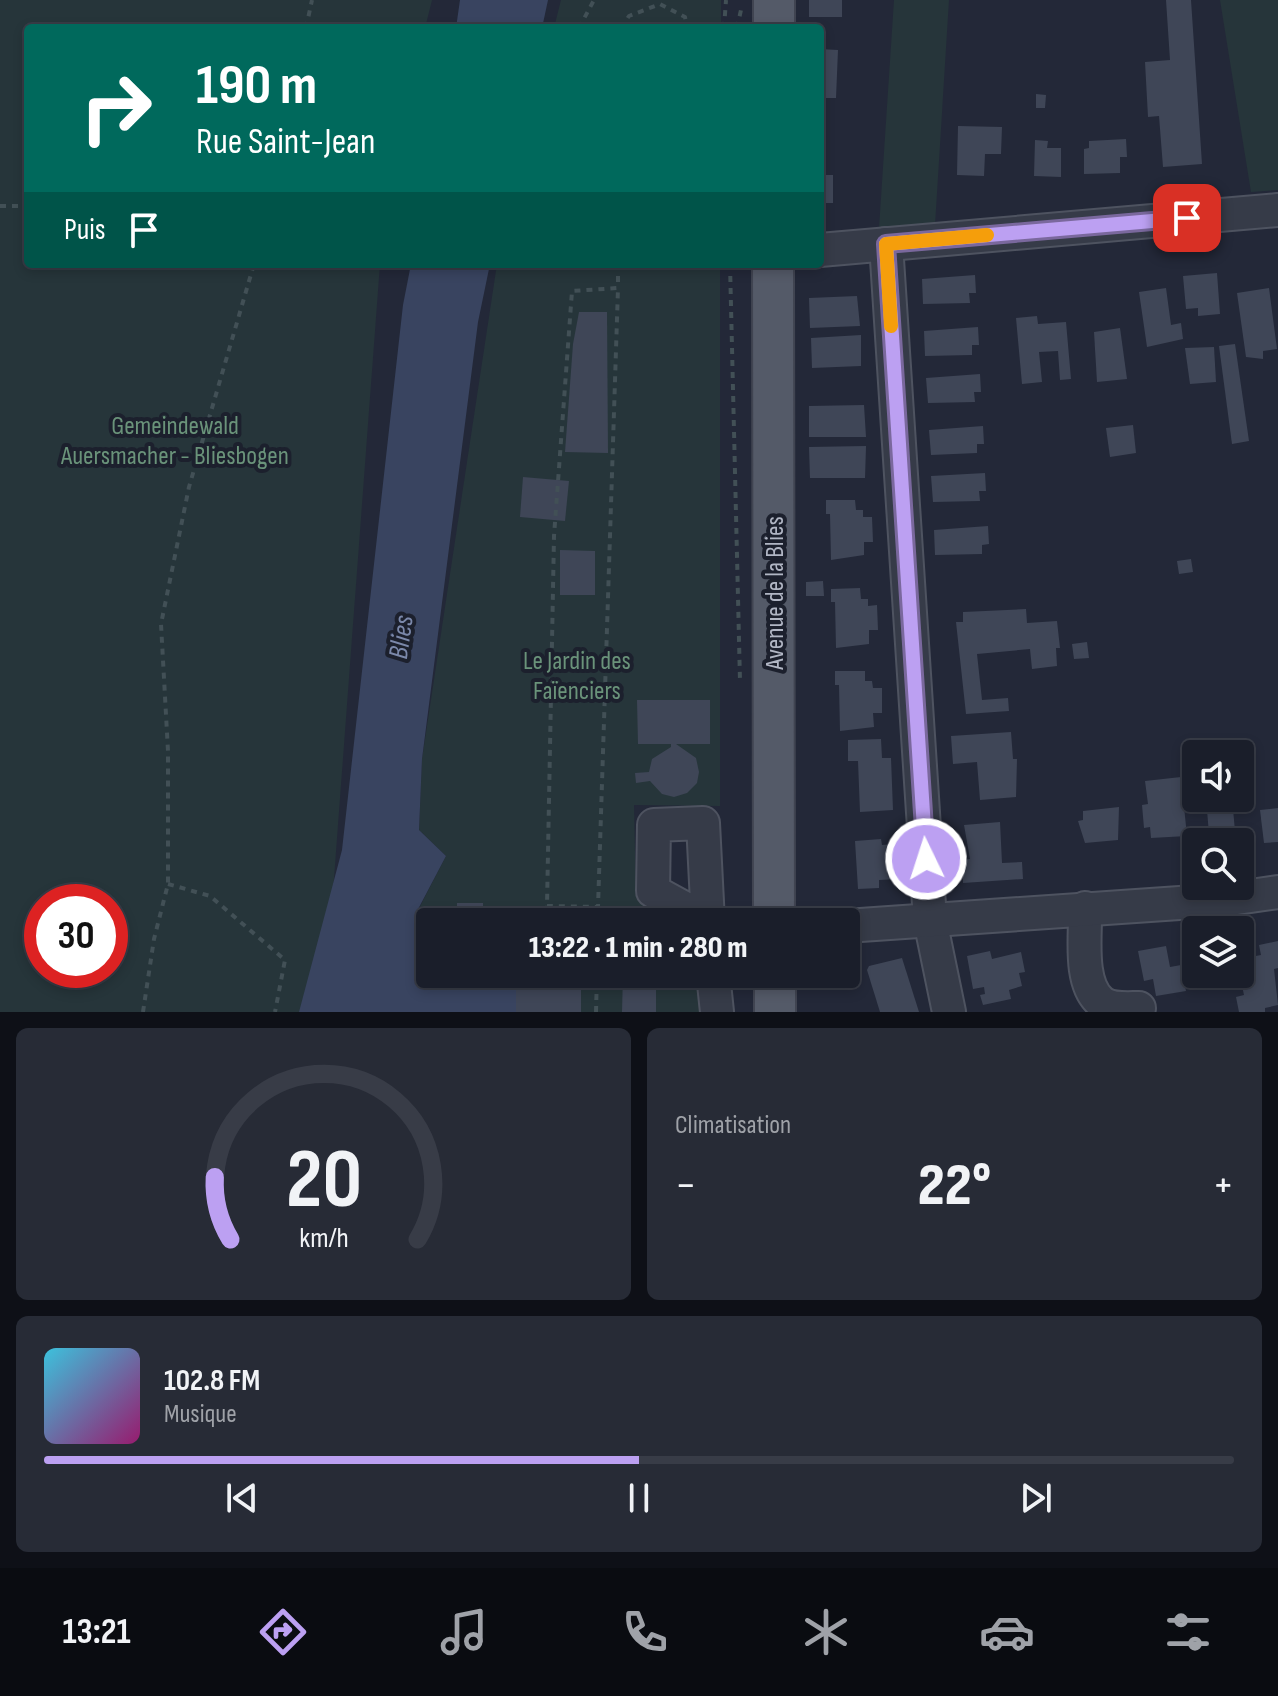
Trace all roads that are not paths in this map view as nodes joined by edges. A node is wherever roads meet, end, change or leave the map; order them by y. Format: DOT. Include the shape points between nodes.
graph roads {
  1 [pos="774,0"];
  2 [pos="774,24"];
  3 [pos="1278,210"];
  4 [pos="886,244"];
  5 [pos="824,250"];
  6 [pos="773,268"];
  7 [pos="1278,892"];
  8 [pos="774,908"];
  9 [pos="1085,908"];
  10 [pos="930,920"];
  11 [pos="860,925"];
  12 [pos="714,988"];
  13 [pos="775,988"];
  14 [pos="1139,1008"];
  15 [pos="717,1012"];
  16 [pos="775,1012"];
  17 [pos="949,1012"];
  1 -- 2 [label="main road"];
  3 -- 4 [label="street"];
  4 -- 5 [label="street"];
  4 -- 10 [label="street"];
  6 -- 8 [label="main road, Avenue de la Blies"];
  7 -- 9 [label="street"];
  9 -- 10 [label="street"];
  9 -- 14 [label="street" via="1087,971 1093,990 1112,1007"];
  10 -- 11 [label="street"];
  10 -- 17 [label="street"];
  12 -- 15 [label="street"];
  13 -- 16 [label="main road"];
}
